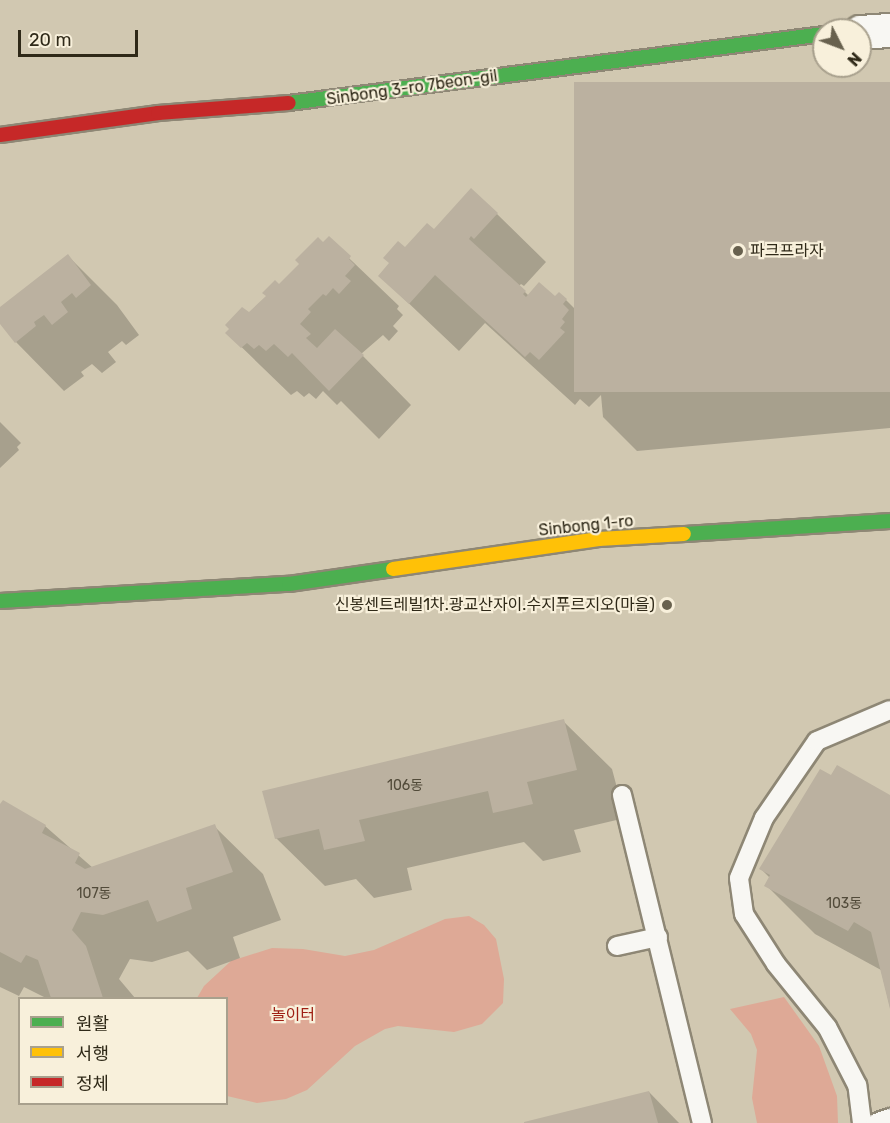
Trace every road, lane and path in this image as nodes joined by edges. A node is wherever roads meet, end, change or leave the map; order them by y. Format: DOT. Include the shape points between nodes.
graph roads {
  1 [pos="890,30"];
  2 [pos="872,31"];
  3 [pos="812,36"];
  4 [pos="0,135"];
  5 [pos="890,521"];
  6 [pos="0,601"];
  7 [pos="890,710"];
  8 [pos="622,795"];
  9 [pos="658,937"];
  10 [pos="617,946"];
  11 [pos="890,1118"];
  12 [pos="702,1123"];
  13 [pos="862,1123"];
  14 [pos="876,1123"];
  1 -- 2 [label="street"];
  3 -- 4 [label="street, Sinbong 3-ro 7beon-gil" via="328,100 158,113"];
  5 -- 6 [label="street, Sinbong 1-ro" via="599,539 288,584"];
  7 -- 13 [label="lane" via="817,741 764,818 739,878 744,914 776,964 827,1027 857,1085"];
  8 -- 9 [label="lane"];
  9 -- 10 [label="lane"];
  9 -- 12 [label="lane"];
  11 -- 14 [label="lane"];
}
